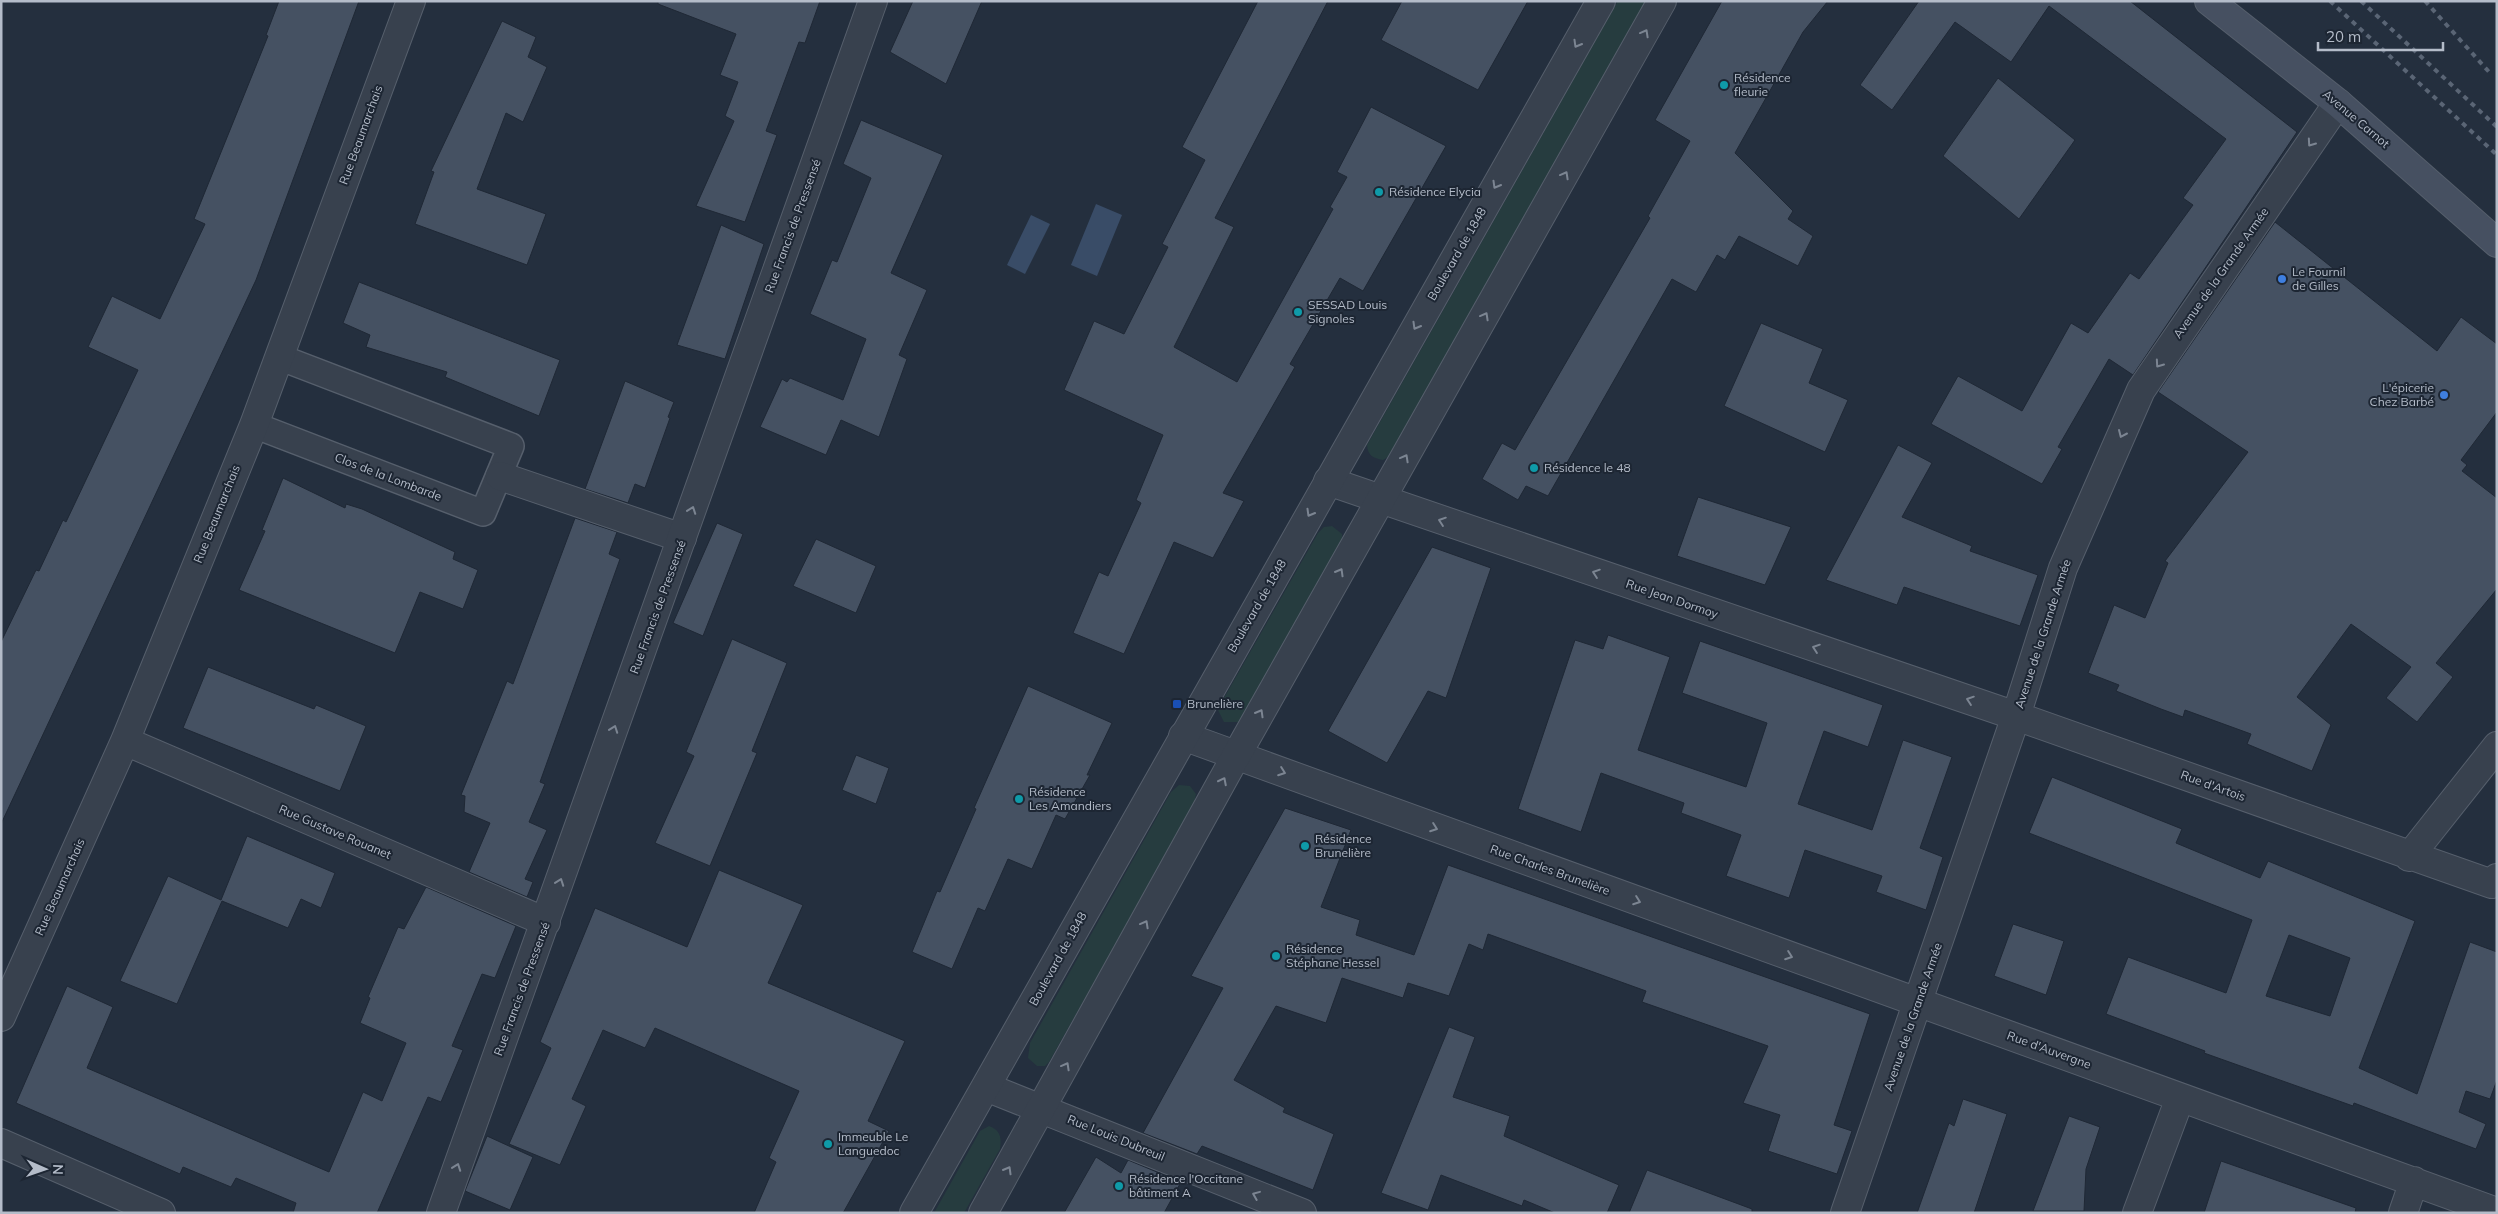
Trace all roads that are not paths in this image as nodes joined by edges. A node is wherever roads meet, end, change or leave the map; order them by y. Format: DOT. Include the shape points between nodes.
graph roads {
  1 [pos="411,1"];
  2 [pos="873,1"];
  3 [pos="1601,1"];
  4 [pos="1662,1"];
  5 [pos="2209,1"];
  6 [pos="2338,103"];
  7 [pos="2497,243"];
  8 [pos="279,357"];
  9 [pos="254,425"];
  10 [pos="500,476"];
  11 [pos="1328,481"];
  12 [pos="1381,500"];
  13 [pos="682,538"];
  14 [pos="2016,716"];
  15 [pos="1183,736"];
  16 [pos="125,741"];
  17 [pos="2497,746"];
  18 [pos="1236,756"];
  19 [pos="2409,857"];
  20 [pos="2497,878"];
  21 [pos="546,922"];
  22 [pos="1918,1003"];
  23 [pos="1,1017"];
  24 [pos="986,1087"];
  25 [pos="2180,1098"];
  26 [pos="1043,1109"];
  27 [pos="1,1142"];
  28 [pos="2414,1181"];
  29 [pos="2497,1212"];
  30 [pos="162,1213"];
  31 [pos="441,1213"];
  32 [pos="914,1213"];
  33 [pos="984,1213"];
  34 [pos="1302,1213"];
  35 [pos="1845,1213"];
  36 [pos="2137,1213"];
  37 [pos="2403,1213"];
  1 -- 8 [label="street, Rue Beaumarchais"];
  13 -- 2 [label="street, Rue Francis de Pressensé, one-way"];
  3 -- 11 [label="street, Boulevard de 1848, one-way"];
  12 -- 4 [label="street, one-way"];
  5 -- 6 [label="main road, Avenue Carnot"];
  6 -- 7 [label="main road, Avenue Carnot"];
  6 -- 14 [label="street, Avenue de la Grande Armée, one-way" via="2141,390 2063,568"];
  8 -- 9 [label="street, Rue Beaumarchais"];
  8 -- 10 [label="lane, Clos de la Lombarde" via="511,446"];
  9 -- 10 [label="lane, Clos de la Lombarde" via="483,514"];
  9 -- 16 [label="street, Rue Beaumarchais"];
  10 -- 13 [label="street"];
  11 -- 12 [label="street, Rue Jean Dormoy"];
  11 -- 15 [label="street, Boulevard de 1848, one-way"];
  14 -- 12 [label="street, Rue Jean Dormoy, one-way"];
  18 -- 12 [label="street, one-way"];
  21 -- 13 [label="street, Rue Francis de Pressensé, one-way"];
  14 -- 19 [label="street, Rue d'Artois"];
  14 -- 22 [label="street, Avenue de la Grande Armée"];
  15 -- 18 [label="street, Rue Charles Brunelière"];
  15 -- 24 [label="street, Boulevard de 1848"];
  16 -- 21 [label="street, Rue Gustave Rouanet"];
  16 -- 23 [label="street, Rue Beaumarchais"];
  17 -- 19 [label="street"];
  18 -- 22 [label="street, Rue Charles Brunelière, one-way"];
  26 -- 18 [label="street, one-way"];
  19 -- 20 [label="street, Rue d'Artois" via="2492,884"];
  31 -- 21 [label="street, Rue Francis de Pressensé, one-way"];
  22 -- 25 [label="street, Rue d'Auvergne"];
  22 -- 35 [label="street, Avenue de la Grande Armée"];
  24 -- 26 [label="street, Rue Louis Dubreuil"];
  24 -- 32 [label="street, Boulevard de 1848"];
  25 -- 28 [label="street, Rue d'Auvergne"];
  25 -- 36 [label="street"];
  33 -- 26 [label="street, one-way"];
  34 -- 26 [label="street, Rue Louis Dubreuil, one-way"];
  27 -- 30 [label="street"];
  28 -- 29 [label="street, Rue d'Auvergne"];
  28 -- 37 [label="street"];
}
